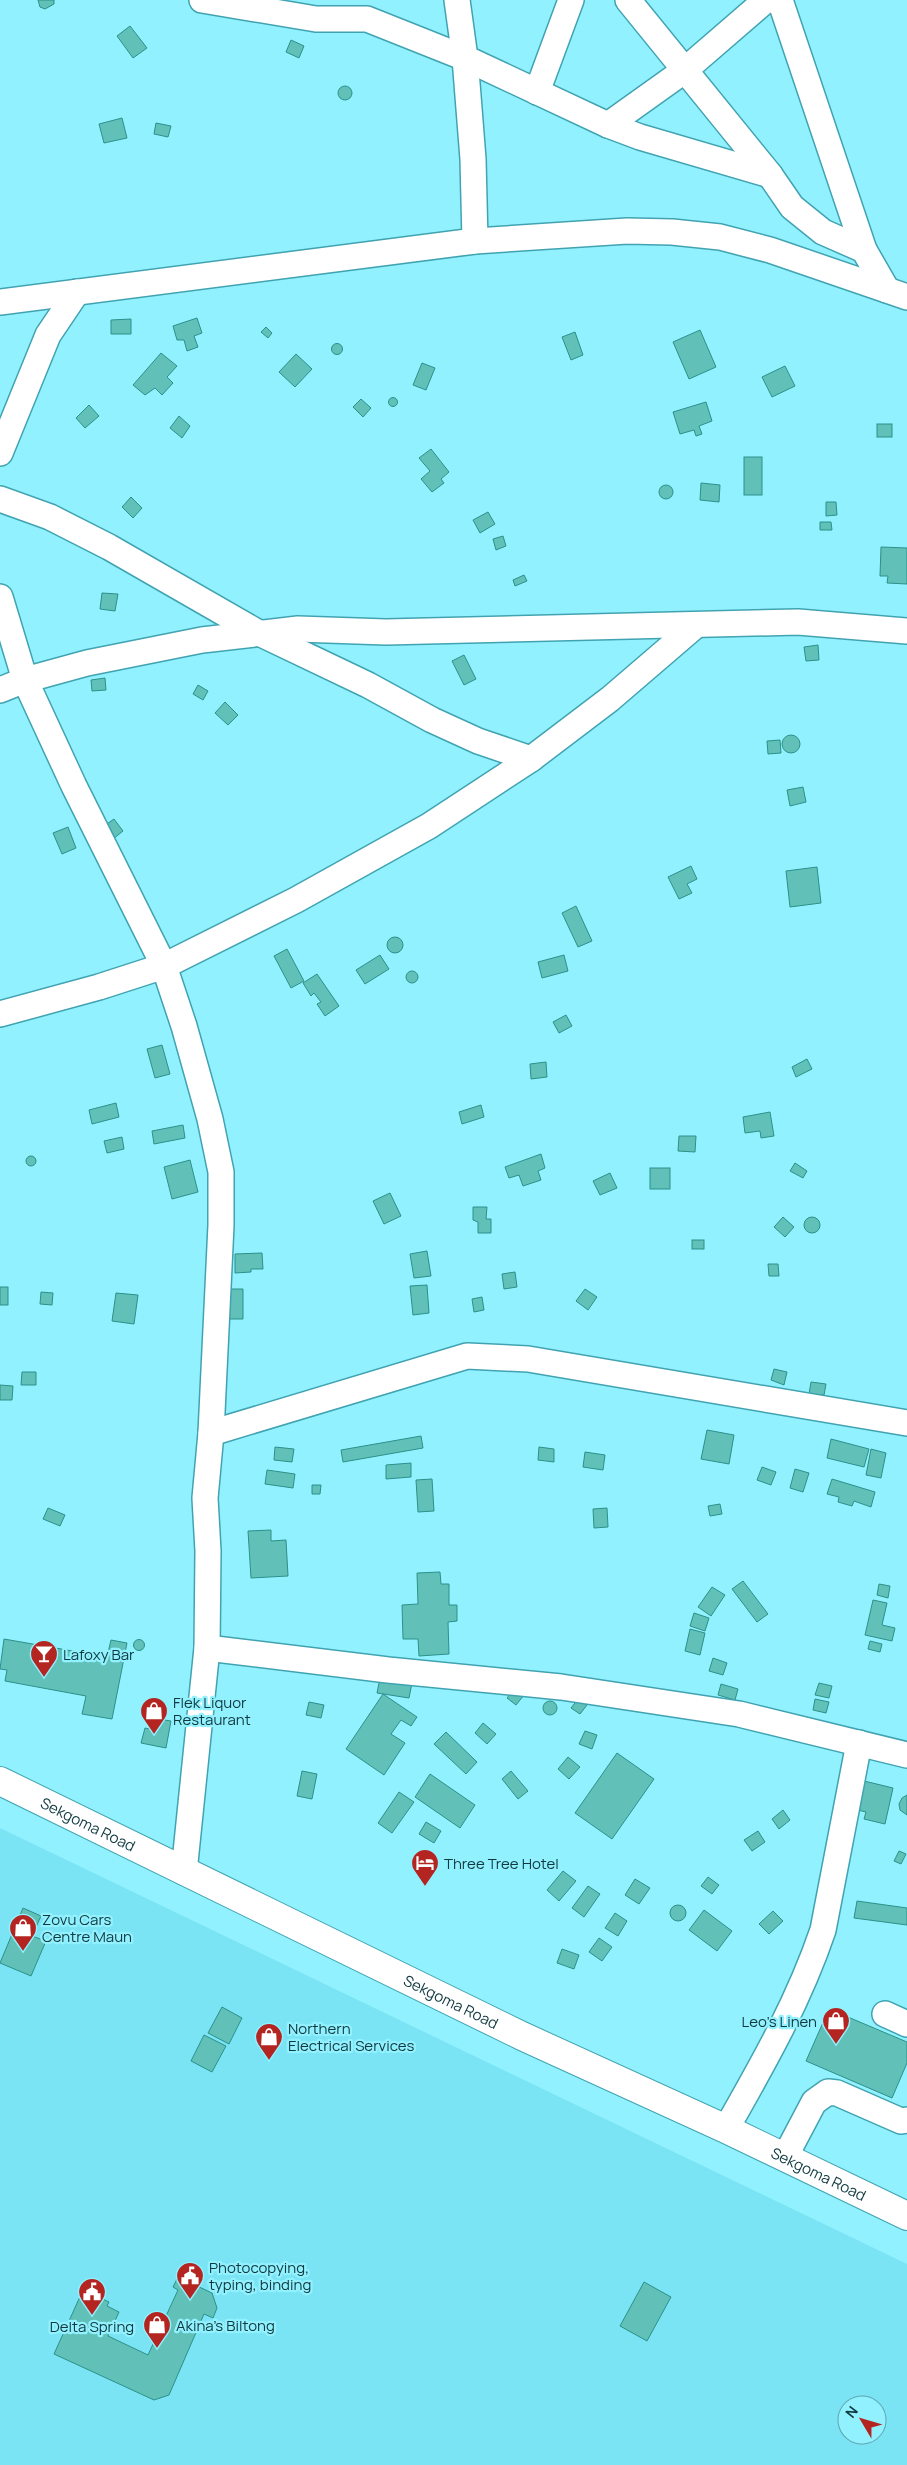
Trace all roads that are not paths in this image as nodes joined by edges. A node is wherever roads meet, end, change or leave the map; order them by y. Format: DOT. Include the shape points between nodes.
graph roads {
  1 [pos="202,0"];
  2 [pos="327,0"];
  3 [pos="457,0"];
  4 [pos="571,0"];
  5 [pos="628,0"];
  6 [pos="766,0"];
  7 [pos="780,0"];
  8 [pos="367,19"];
  9 [pos="465,58"];
  10 [pos="685,70"];
  11 [pos="537,92"];
  12 [pos="608,125"];
  13 [pos="770,174"];
  14 [pos="475,241"];
  15 [pos="864,250"];
  16 [pos="77,292"];
  17 [pos="897,293"];
  18 [pos="0,302"];
  19 [pos="0,453"];
  20 [pos="0,499"];
  21 [pos="0,597"];
  22 [pos="695,626"];
  23 [pos="907,631"];
  24 [pos="257,632"];
  25 [pos="25,680"];
  26 [pos="0,690"];
  27 [pos="531,759"];
  28 [pos="164,966"];
  29 [pos="0,1014"];
  30 [pos="907,1423"];
  31 [pos="211,1433"];
  32 [pos="207,1648"];
  33 [pos="859,1743"];
  34 [pos="907,1755"];
  35 [pos="0,1781"];
  36 [pos="184,1872"];
  37 [pos="907,2120"];
  38 [pos="726,2129"];
  39 [pos="785,2157"];
  40 [pos="907,2216"];
  1 -- 8 [label="street" via="316,19"];
  2 -- 8 [label="street"];
  3 -- 9 [label="street"];
  4 -- 11 [label="street"];
  5 -- 10 [label="street"];
  6 -- 10 [label="street"];
  7 -- 15 [label="street"];
  8 -- 9 [label="street"];
  9 -- 11 [label="street"];
  9 -- 14 [label="street"];
  10 -- 12 [label="street"];
  10 -- 13 [label="street"];
  11 -- 12 [label="street"];
  12 -- 13 [label="street"];
  13 -- 15 [label="street" via="804,219 823,232"];
  14 -- 16 [label="street"];
  14 -- 17 [label="street" via="627,231 672,232 720,238 770,250"];
  15 -- 17 [label="street"];
  16 -- 18 [label="street"];
  16 -- 19 [label="street" via="48,335"];
  20 -- 24 [label="street" via="50,517 109,547"];
  21 -- 25 [label="street"];
  22 -- 23 [label="street" via="798,622"];
  22 -- 24 [label="street"];
  22 -- 27 [label="street" via="610,699"];
  24 -- 25 [label="street" via="86,663"];
  24 -- 27 [label="street" via="368,685 440,724"];
  25 -- 26 [label="street"];
  25 -- 28 [label="street"];
  27 -- 28 [label="street" via="428,826 296,900"];
  28 -- 29 [label="street"];
  28 -- 31 [label="street" via="184,1026 221,1172"];
  30 -- 31 [label="street" via="528,1359 467,1356"];
  31 -- 32 [label="street" via="206,1498"];
  32 -- 33 [label="street" via="561,1687 739,1714"];
  32 -- 36 [label="street"];
  33 -- 34 [label="street"];
  33 -- 38 [label="street" via="820,1939 801,1989 775,2042"];
  35 -- 36 [label="highway, Sekgoma Road"];
  36 -- 38 [label="highway, Sekgoma Road" via="522,2036"];
  37 -- 39 [label="street" via="894,2119 828,2092 814,2102"];
  38 -- 39 [label="highway, Sekgoma Road"];
  39 -- 40 [label="highway, Sekgoma Road"];
}
